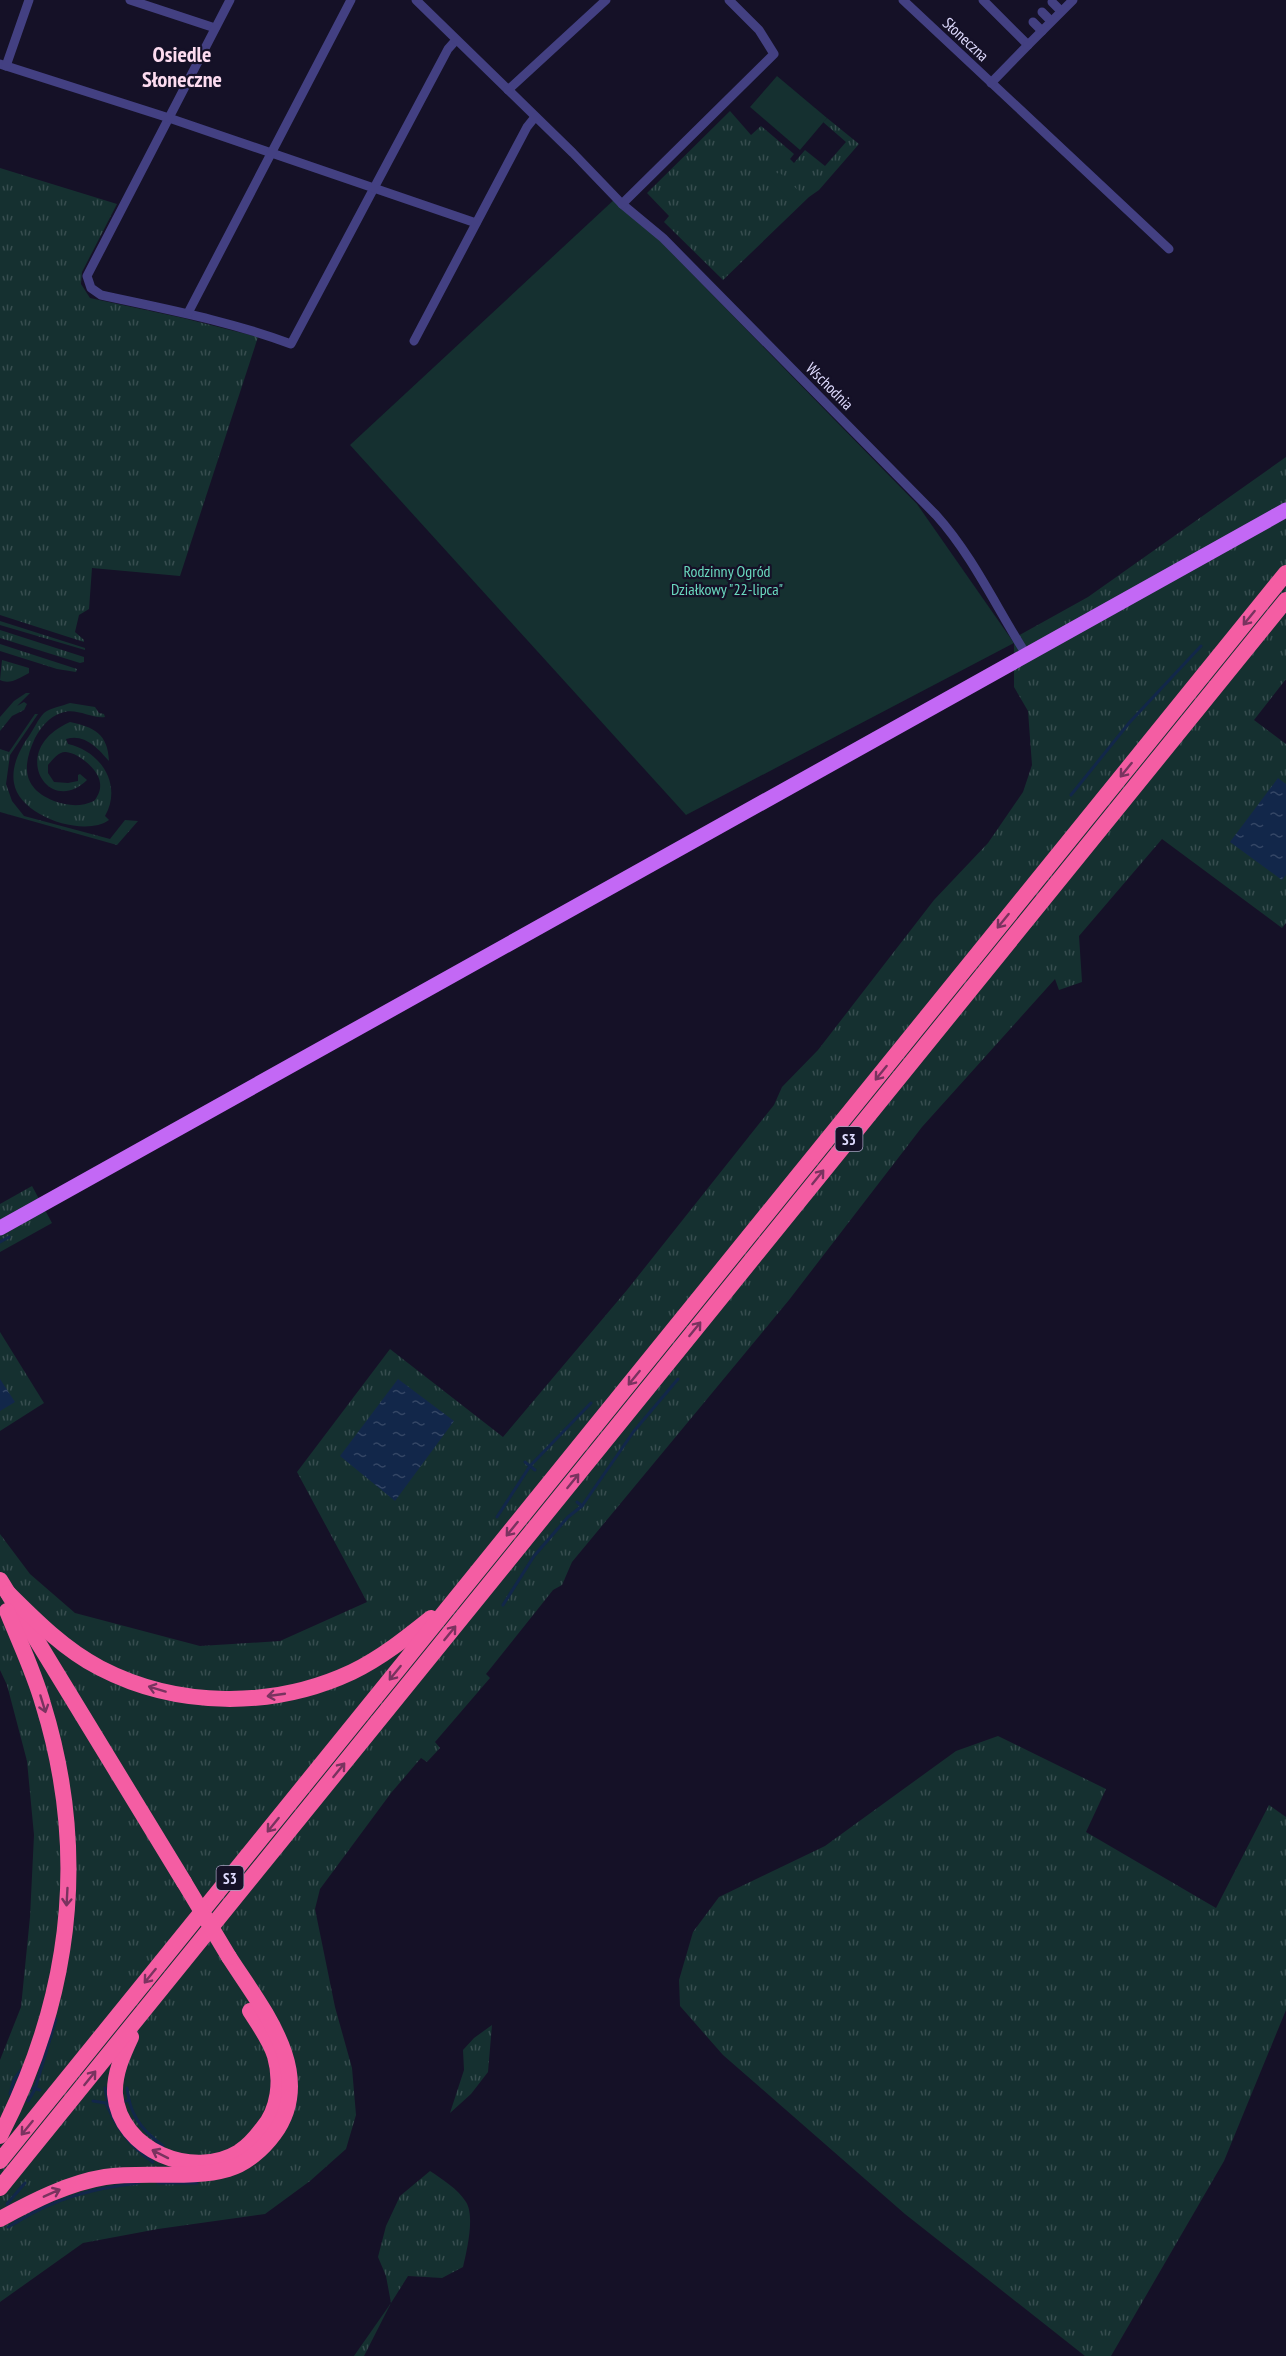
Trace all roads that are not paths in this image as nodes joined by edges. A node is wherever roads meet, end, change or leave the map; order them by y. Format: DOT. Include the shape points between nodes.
graph roads {
  1 [pos="29,0"];
  2 [pos="130,0"];
  3 [pos="230,0"];
  4 [pos="351,0"];
  5 [pos="416,0"];
  6 [pos="606,0"];
  7 [pos="729,0"];
  8 [pos="903,0"];
  9 [pos="984,0"];
  10 [pos="1071,0"];
  11 [pos="1052,2"];
  12 [pos="1061,11"];
  13 [pos="1042,12"];
  14 [pos="1051,21"];
  15 [pos="1033,22"];
  16 [pos="215,28"];
  17 [pos="1042,31"];
  18 [pos="456,40"];
  19 [pos="1028,45"];
  20 [pos="3,65"];
  21 [pos="991,83"];
  22 [pos="508,90"];
  23 [pos="536,117"];
  24 [pos="169,118"];
  25 [pos="272,154"];
  26 [pos="374,187"];
  27 [pos="622,204"];
  28 [pos="476,223"];
  29 [pos="1169,249"];
  30 [pos="188,314"];
  31 [pos="414,341"];
  32 [pos="1286,510"];
  33 [pos="1286,573"];
  34 [pos="1286,600"];
  35 [pos="1026,654"];
  36 [pos="0,1228"];
  37 [pos="459,1595"];
  38 [pos="4,1596"];
  39 [pos="226,1961"];
  40 [pos="143,2012"];
  41 [pos="0,2136"];
  42 [pos="0,2161"];
  43 [pos="0,2188"];
  44 [pos="0,2219"];
  1 -- 20 [label="street"];
  2 -- 16 [label="street"];
  3 -- 16 [label="street"];
  4 -- 25 [label="street"];
  5 -- 18 [label="street, Wschodnia"];
  6 -- 22 [label="street"];
  7 -- 27 [label="street" via="759,30 774,54"];
  8 -- 21 [label="street, Słoneczna"];
  9 -- 19 [label="street"];
  10 -- 12 [label="street"];
  11 -- 12 [label="street"];
  12 -- 14 [label="street"];
  13 -- 14 [label="street"];
  14 -- 17 [label="street"];
  15 -- 17 [label="street"];
  16 -- 24 [label="street"];
  17 -- 19 [label="street"];
  18 -- 22 [label="street, Wschodnia"];
  18 -- 26 [label="street"];
  19 -- 21 [label="street"];
  20 -- 24 [label="street"];
  21 -- 29 [label="street, Słoneczna"];
  22 -- 23 [label="street, Wschodnia"];
  23 -- 27 [label="street, Wschodnia"];
  23 -- 28 [label="street"];
  24 -- 25 [label="street"];
  24 -- 30 [label="street" via="87,276 91,288 101,295"];
  25 -- 26 [label="street"];
  25 -- 30 [label="street"];
  26 -- 28 [label="street"];
  26 -- 30 [label="street" via="291,344"];
  27 -- 35 [label="street, Wschodnia" via="663,238 946,526"];
  28 -- 31 [label="street"];
  32 -- 35 [label="main road"];
  33 -- 37 [label="highway, S3, one-way"];
  40 -- 34 [label="highway, S3, one-way"];
  35 -- 36 [label="main road"];
  37 -- 38 [label="highway, one-way" via="390,1650 350,1673 285,1694 249,1699 169,1693 128,1680 98,1667 65,1645"];
  37 -- 42 [label="highway, S3, one-way"];
  38 -- 39 [label="highway"];
  38 -- 41 [label="highway, one-way" via="55,1748 69,1872 60,1970 51,2007 24,2084"];
  39 -- 40 [label="highway, one-way" via="275,2055 278,2077 271,2120 239,2152 207,2163 168,2159 138,2140 127,2125 115,2094 118,2070"];
  44 -- 39 [label="highway, one-way" via="61,2189 104,2177 205,2174 230,2169 267,2145 280,2126 289,2101 290,2075 275,2030"];
  43 -- 40 [label="highway, S3, one-way"];
}
